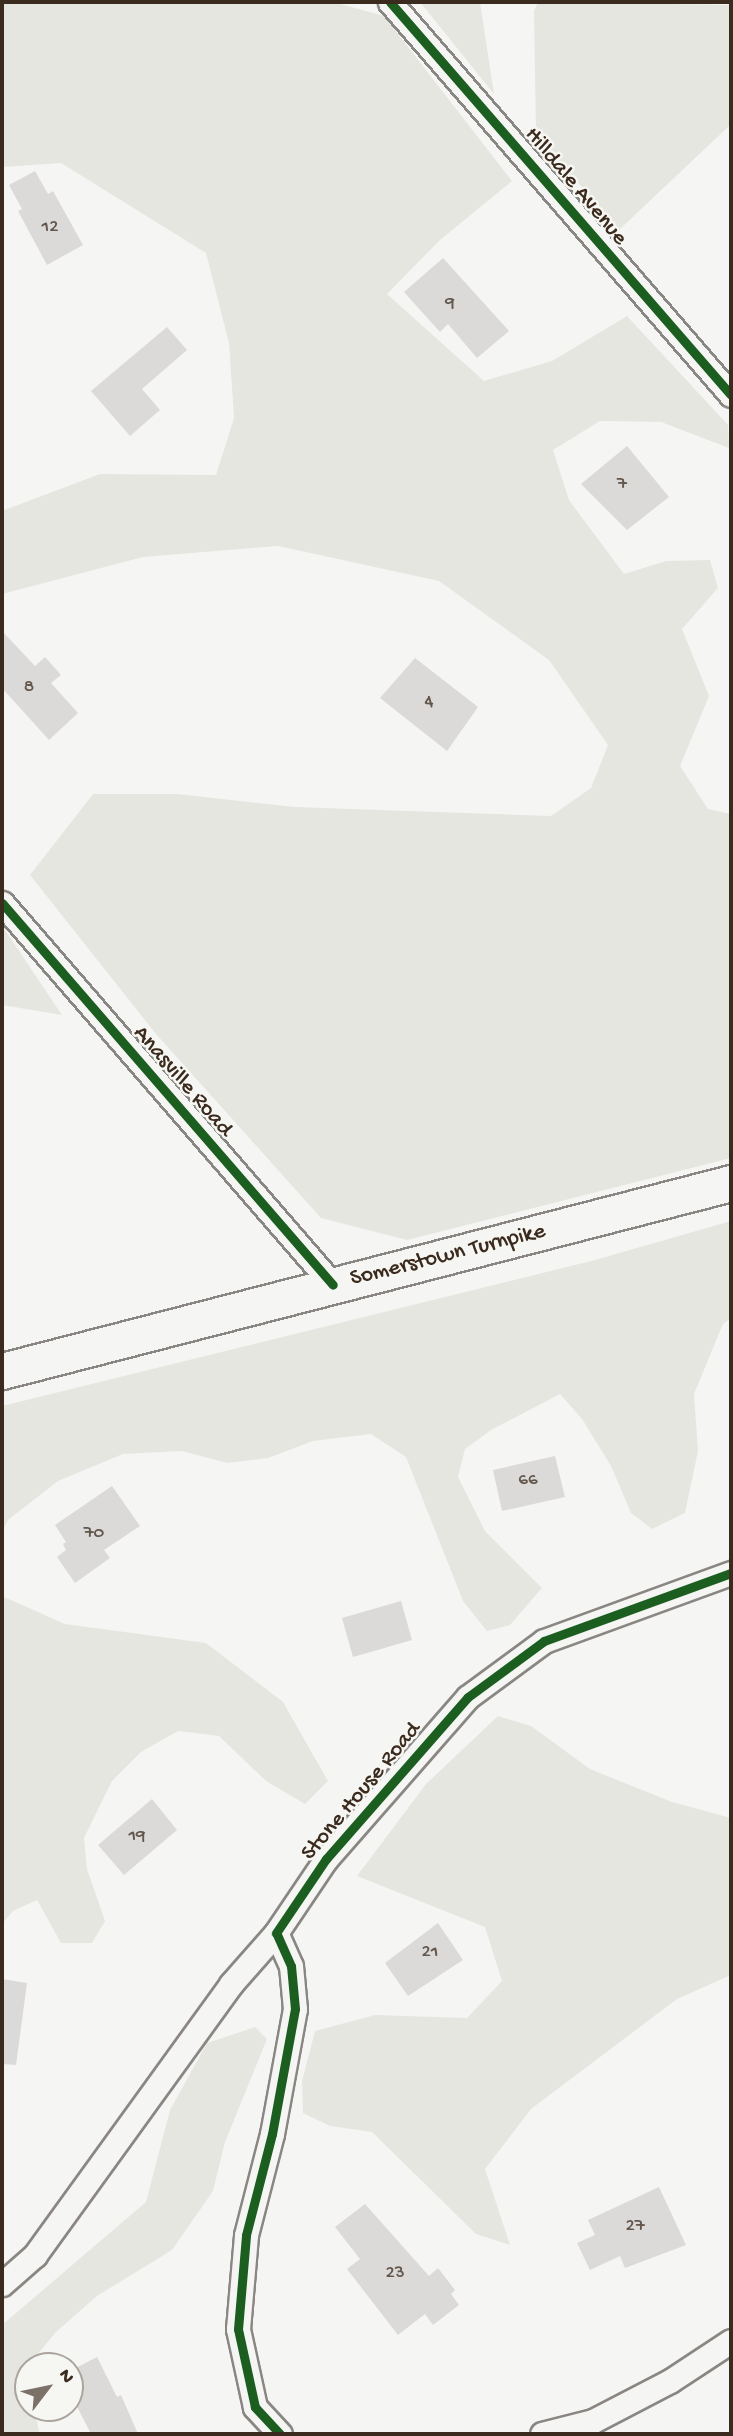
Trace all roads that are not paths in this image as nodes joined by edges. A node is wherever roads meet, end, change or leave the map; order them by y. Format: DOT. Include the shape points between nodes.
graph roads {
  1 [pos="390,2"];
  2 [pos="731,396"];
  3 [pos="2,903"];
  4 [pos="731,1183"];
  5 [pos="334,1285"];
  6 [pos="2,1371"];
  7 [pos="731,1573"];
  8 [pos="276,1933"];
  9 [pos="2,2284"];
  10 [pos="731,2341"];
  11 [pos="280,2434"];
  12 [pos="542,2434"];
  1 -- 2 [label="street, Hilldale Avenue"];
  3 -- 5 [label="street, Anasville Road"];
  4 -- 5 [label="main road, Somerstown Turnpike"];
  5 -- 6 [label="main road, Somerstown Turnpike"];
  7 -- 8 [label="street, Stone House Road" via="544,1641 468,1698 326,1859"];
  8 -- 9 [label="street, Stone House Road" via="231,1984 35,2255"];
  8 -- 11 [label="street" via="290,1966 295,2009 272,2134 246,2235 238,2329 255,2407"];
  10 -- 12 [label="street" via="670,2381 593,2421"];
}
